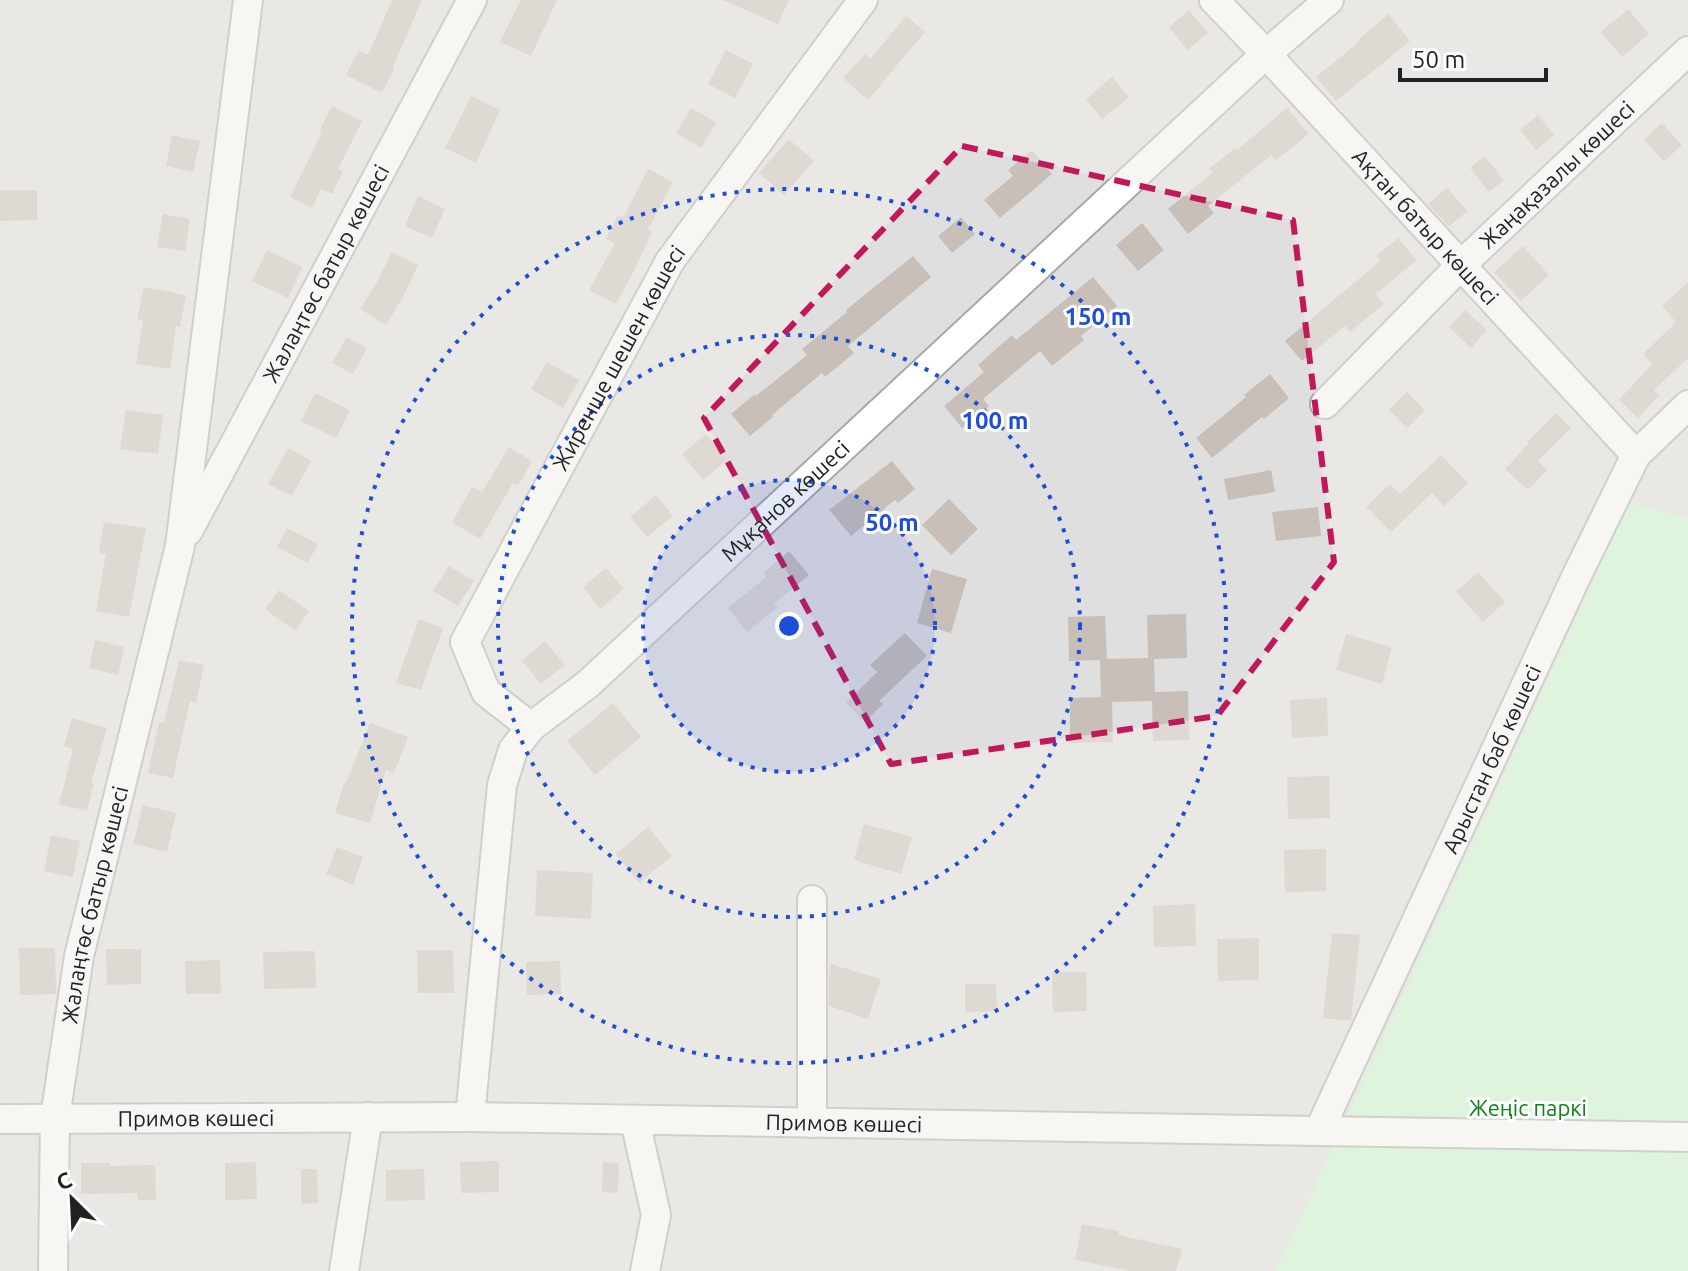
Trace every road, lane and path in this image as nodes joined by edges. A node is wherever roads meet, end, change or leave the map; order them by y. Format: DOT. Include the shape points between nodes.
graph roads {
  1 [pos="248,0"];
  2 [pos="472,0"];
  3 [pos="863,0"];
  4 [pos="1214,0"];
  5 [pos="1329,0"];
  6 [pos="1688,51"];
  7 [pos="1266,54"];
  8 [pos="1461,265"];
  9 [pos="1325,404"];
  10 [pos="1688,405"];
  11 [pos="1636,455"];
  12 [pos="180,546"];
  13 [pos="531,727"];
  14 [pos="812,900"];
  15 [pos="368,1117"];
  16 [pos="470,1117"];
  17 [pos="55,1118"];
  18 [pos="0,1119"];
  19 [pos="635,1120"];
  20 [pos="812,1123"];
  21 [pos="1319,1131"];
  22 [pos="1688,1137"];
  23 [pos="647,1270"];
  24 [pos="53,1271"];
  25 [pos="344,1271"];
  1 -- 12 [label="street, Жалаңтөс батыр көшесі"];
  2 -- 12 [label="street, Жалаңтөс батыр көшесі"];
  3 -- 13 [label="street, Жиренше шешен көшесі" via="670,261 465,642 486,692"];
  4 -- 7 [label="street, Ақтан батыр көшесі"];
  5 -- 7 [label="street, Мұқанов көшесі"];
  6 -- 8 [label="street, Жаңақазалы көшесі"];
  7 -- 8 [label="street, Ақтан батыр көшесі"];
  7 -- 13 [label="street, Мұқанов көшесі" via="588,684"];
  8 -- 9 [label="street, Жаңақазалы көшесі"];
  8 -- 11 [label="street, Ақтан батыр көшесі"];
  10 -- 11 [label="street, Арыстан баб көшесі"];
  11 -- 21 [label="street, Арыстан баб көшесі"];
  12 -- 17 [label="street, Жалаңтөс батыр көшесі" via="79,956"];
  13 -- 16 [label="street, Мұқанов көшесі" via="513,750 502,785"];
  14 -- 20 [label="street"];
  15 -- 16 [label="street, Примов көшесі"];
  15 -- 17 [label="street, Примов көшесі"];
  15 -- 25 [label="street"];
  16 -- 19 [label="street, Примов көшесі"];
  17 -- 18 [label="street, Примов көшесі"];
  17 -- 24 [label="street, Жалаңтөс батыр көшесі"];
  19 -- 20 [label="street, Примов көшесі"];
  19 -- 23 [label="street" via="656,1215"];
  20 -- 21 [label="street, Примов көшесі"];
  21 -- 22 [label="street, Примов көшесі"];
}
